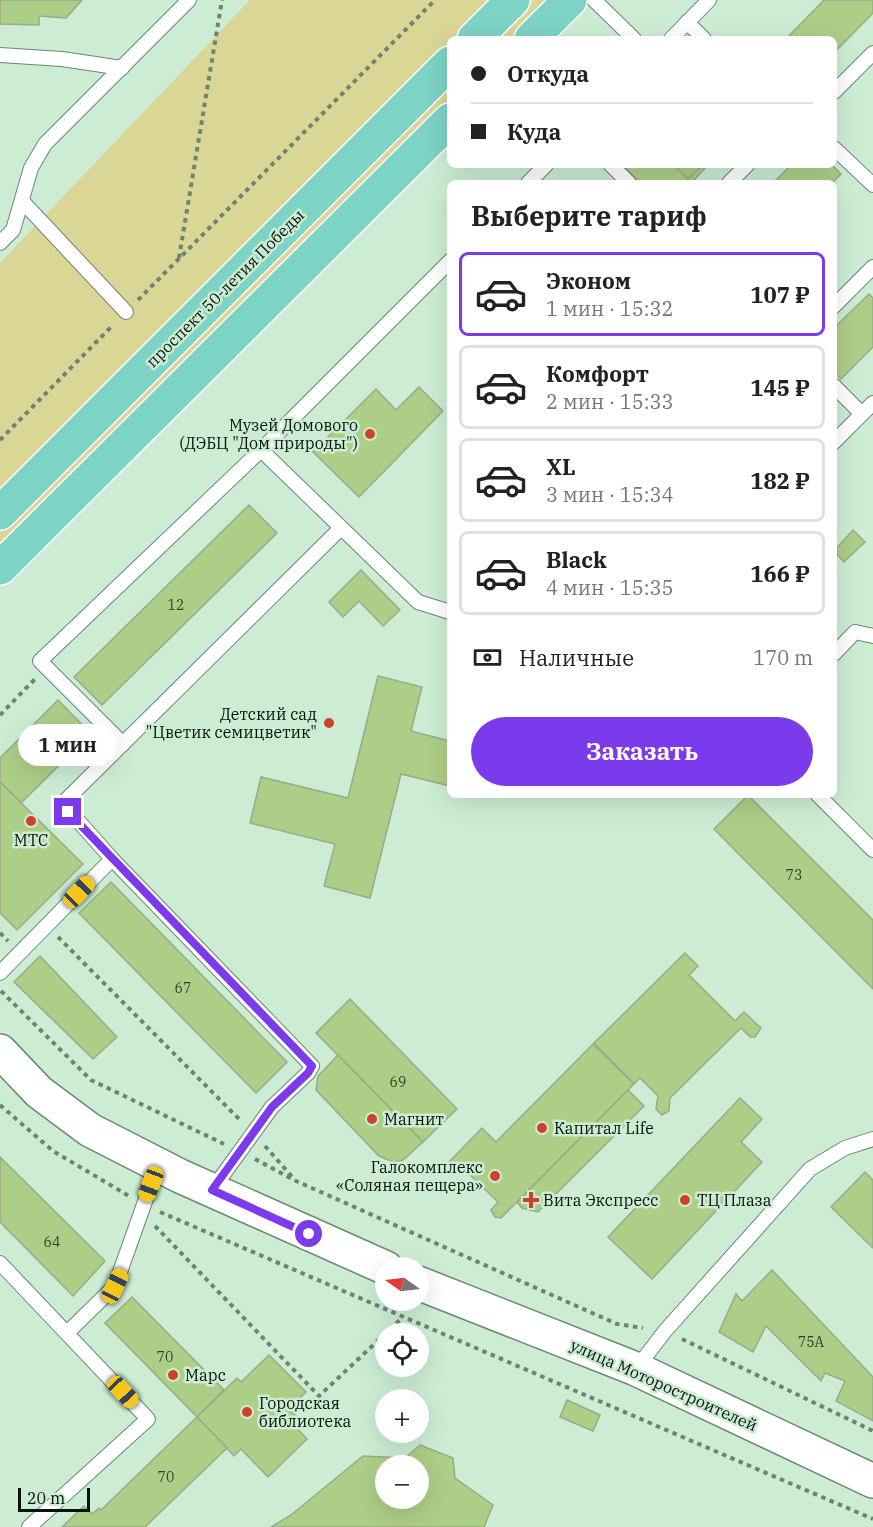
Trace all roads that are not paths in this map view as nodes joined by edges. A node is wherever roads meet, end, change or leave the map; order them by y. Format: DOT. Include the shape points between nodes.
graph roads {
  1 [pos="189,0"];
  2 [pos="513,0"];
  3 [pos="570,0"];
  4 [pos="594,0"];
  5 [pos="709,0"];
  6 [pos="687,22"];
  7 [pos="477,36"];
  8 [pos="534,36"];
  9 [pos="631,36"];
  10 [pos="674,36"];
  11 [pos="701,36"];
  12 [pos="873,53"];
  13 [pos="0,55"];
  14 [pos="447,66"];
  15 [pos="122,68"];
  16 [pos="837,89"];
  17 [pos="447,123"];
  18 [pos="837,151"];
  19 [pos="543,168"];
  20 [pos="614,168"];
  21 [pos="744,168"];
  22 [pos="531,180"];
  23 [pos="626,180"];
  24 [pos="732,180"];
  25 [pos="873,185"];
  26 [pos="22,201"];
  27 [pos="0,243"];
  28 [pos="447,264"];
  29 [pos="873,267"];
  30 [pos="837,303"];
  31 [pos="126,312"];
  32 [pos="837,389"];
  33 [pos="873,403"];
  34 [pos="862,414"];
  35 [pos="837,439"];
  36 [pos="261,450"];
  37 [pos="0,513"];
  38 [pos="340,529"];
  39 [pos="0,568"];
  40 [pos="447,611"];
  41 [pos="873,636"];
  42 [pos="837,651"];
  43 [pos="123,744"];
  44 [pos="821,798"];
  45 [pos="873,850"];
  46 [pos="112,859"];
  47 [pos="0,973"];
  48 [pos="0,1051"];
  49 [pos="873,1139"];
  50 [pos="158,1165"];
  51 [pos="212,1190"];
  52 [pos="0,1263"];
  53 [pos="375,1263"];
  54 [pos="429,1287"];
  55 [pos="68,1332"];
  56 [pos="636,1369"];
  57 [pos="873,1481"];
  58 [pos="29,1527"];
  1 -- 15 [label="lane"];
  2 -- 7 [label="main road"];
  3 -- 8 [label="main road"];
  4 -- 9 [label="lane"];
  5 -- 6 [label="lane"];
  6 -- 10 [label="lane"];
  6 -- 11 [label="lane"];
  12 -- 16 [label="lane"];
  13 -- 15 [label="lane" via="62,58"];
  14 -- 37 [label="main road, проспект 50-летия Победы"];
  15 -- 26 [label="lane" via="45,144 32,168"];
  17 -- 39 [label="main road"];
  18 -- 25 [label="lane"];
  19 -- 22 [label="lane"];
  20 -- 23 [label="lane"];
  21 -- 24 [label="lane"];
  26 -- 27 [label="lane" via="13,230"];
  26 -- 31 [label="lane"];
  28 -- 36 [label="lane"];
  29 -- 30 [label="lane"];
  32 -- 34 [label="lane"];
  33 -- 34 [label="lane"];
  34 -- 35 [label="lane"];
  36 -- 38 [label="lane"];
  36 -- 43 [label="lane" via="40,660"];
  38 -- 40 [label="lane" via="418,602"];
  38 -- 43 [label="lane"];
  41 -- 42 [label="lane" via="855,632"];
  43 -- 46 [label="lane" via="66,800 65,806"];
  44 -- 45 [label="lane"];
  46 -- 47 [label="lane"];
  46 -- 51 [label="lane" via="312,1066 272,1107"];
  48 -- 50 [label="street" via="61,1111"];
  49 -- 56 [label="lane" via="845,1148 810,1169 665,1331"];
  50 -- 51 [label="street"];
  50 -- 55 [label="lane" via="115,1286"];
  51 -- 53 [label="street"];
  52 -- 55 [label="lane"];
  54 -- 56 [label="street, улица Моторостроителей"];
  55 -- 58 [label="lane" via="148,1419"];
  56 -- 57 [label="street, улица Моторостроителей"];
}
